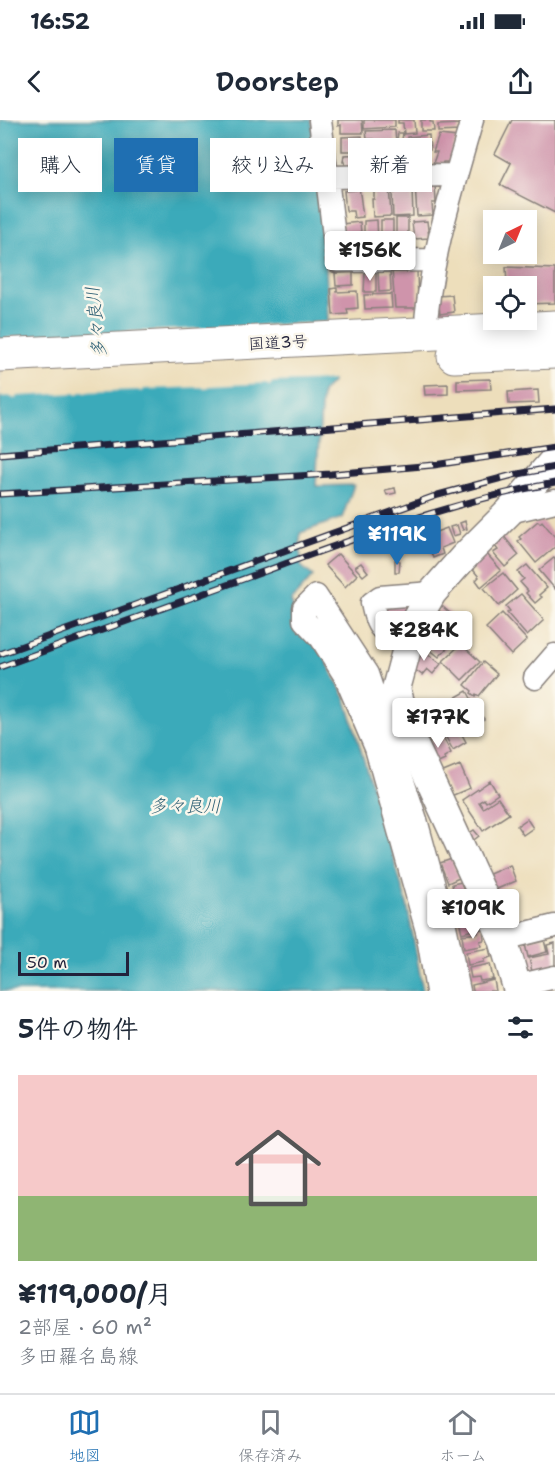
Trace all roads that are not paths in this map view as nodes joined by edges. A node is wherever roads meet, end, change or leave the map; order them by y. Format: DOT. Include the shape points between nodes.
graph roads {
  1 [pos="320,120"];
  2 [pos="472,120"];
  3 [pos="323,138"];
  4 [pos="456,175"];
  5 [pos="336,177"];
  6 [pos="330,192"];
  7 [pos="435,260"];
  8 [pos="555,327"];
  9 [pos="425,335"];
  10 [pos="336,350"];
  11 [pos="555,352"];
  12 [pos="0,355"];
  13 [pos="0,377"];
  14 [pos="555,459"];
  15 [pos="555,501"];
  16 [pos="509,512"];
  17 [pos="432,593"];
  18 [pos="408,640"];
  19 [pos="555,655"];
  20 [pos="402,668"];
  21 [pos="367,674"];
  22 [pos="535,678"];
  23 [pos="555,926"];
  24 [pos="503,939"];
  25 [pos="555,977"];
  26 [pos="517,989"];
  27 [pos="437,991"];
  28 [pos="459,991"];
  1 -- 3 [label="street"];
  2 -- 4 [label="street"];
  4 -- 5 [label="street"];
  4 -- 7 [label="street"];
  6 -- 7 [label="street" via="337,261"];
  7 -- 9 [label="street"];
  8 -- 9 [label="highway, 国道3号"];
  9 -- 10 [label="highway, 国道3号"];
  10 -- 11 [label="highway, 国道3号"];
  10 -- 12 [label="highway, 国道3号"];
  10 -- 13 [label="highway, 国道3号"];
  14 -- 16 [label="main road"];
  15 -- 16 [label="street"];
  16 -- 17 [label="main road"];
  17 -- 18 [label="main road"];
  17 -- 18 [label="street" via="380,597 372,603 376,622 382,629"];
  18 -- 20 [label="main road"];
  19 -- 22 [label="street"];
  20 -- 21 [label="street"];
  20 -- 24 [label="main road" via="396,689 412,741"];
  21 -- 27 [label="street" via="316,596 304,608 304,620 321,638 345,676 376,748 428,931"];
  21 -- 28 [label="street" via="416,820"];
  23 -- 24 [label="street"];
  24 -- 26 [label="main road"];
  25 -- 26 [label="street"];
}
